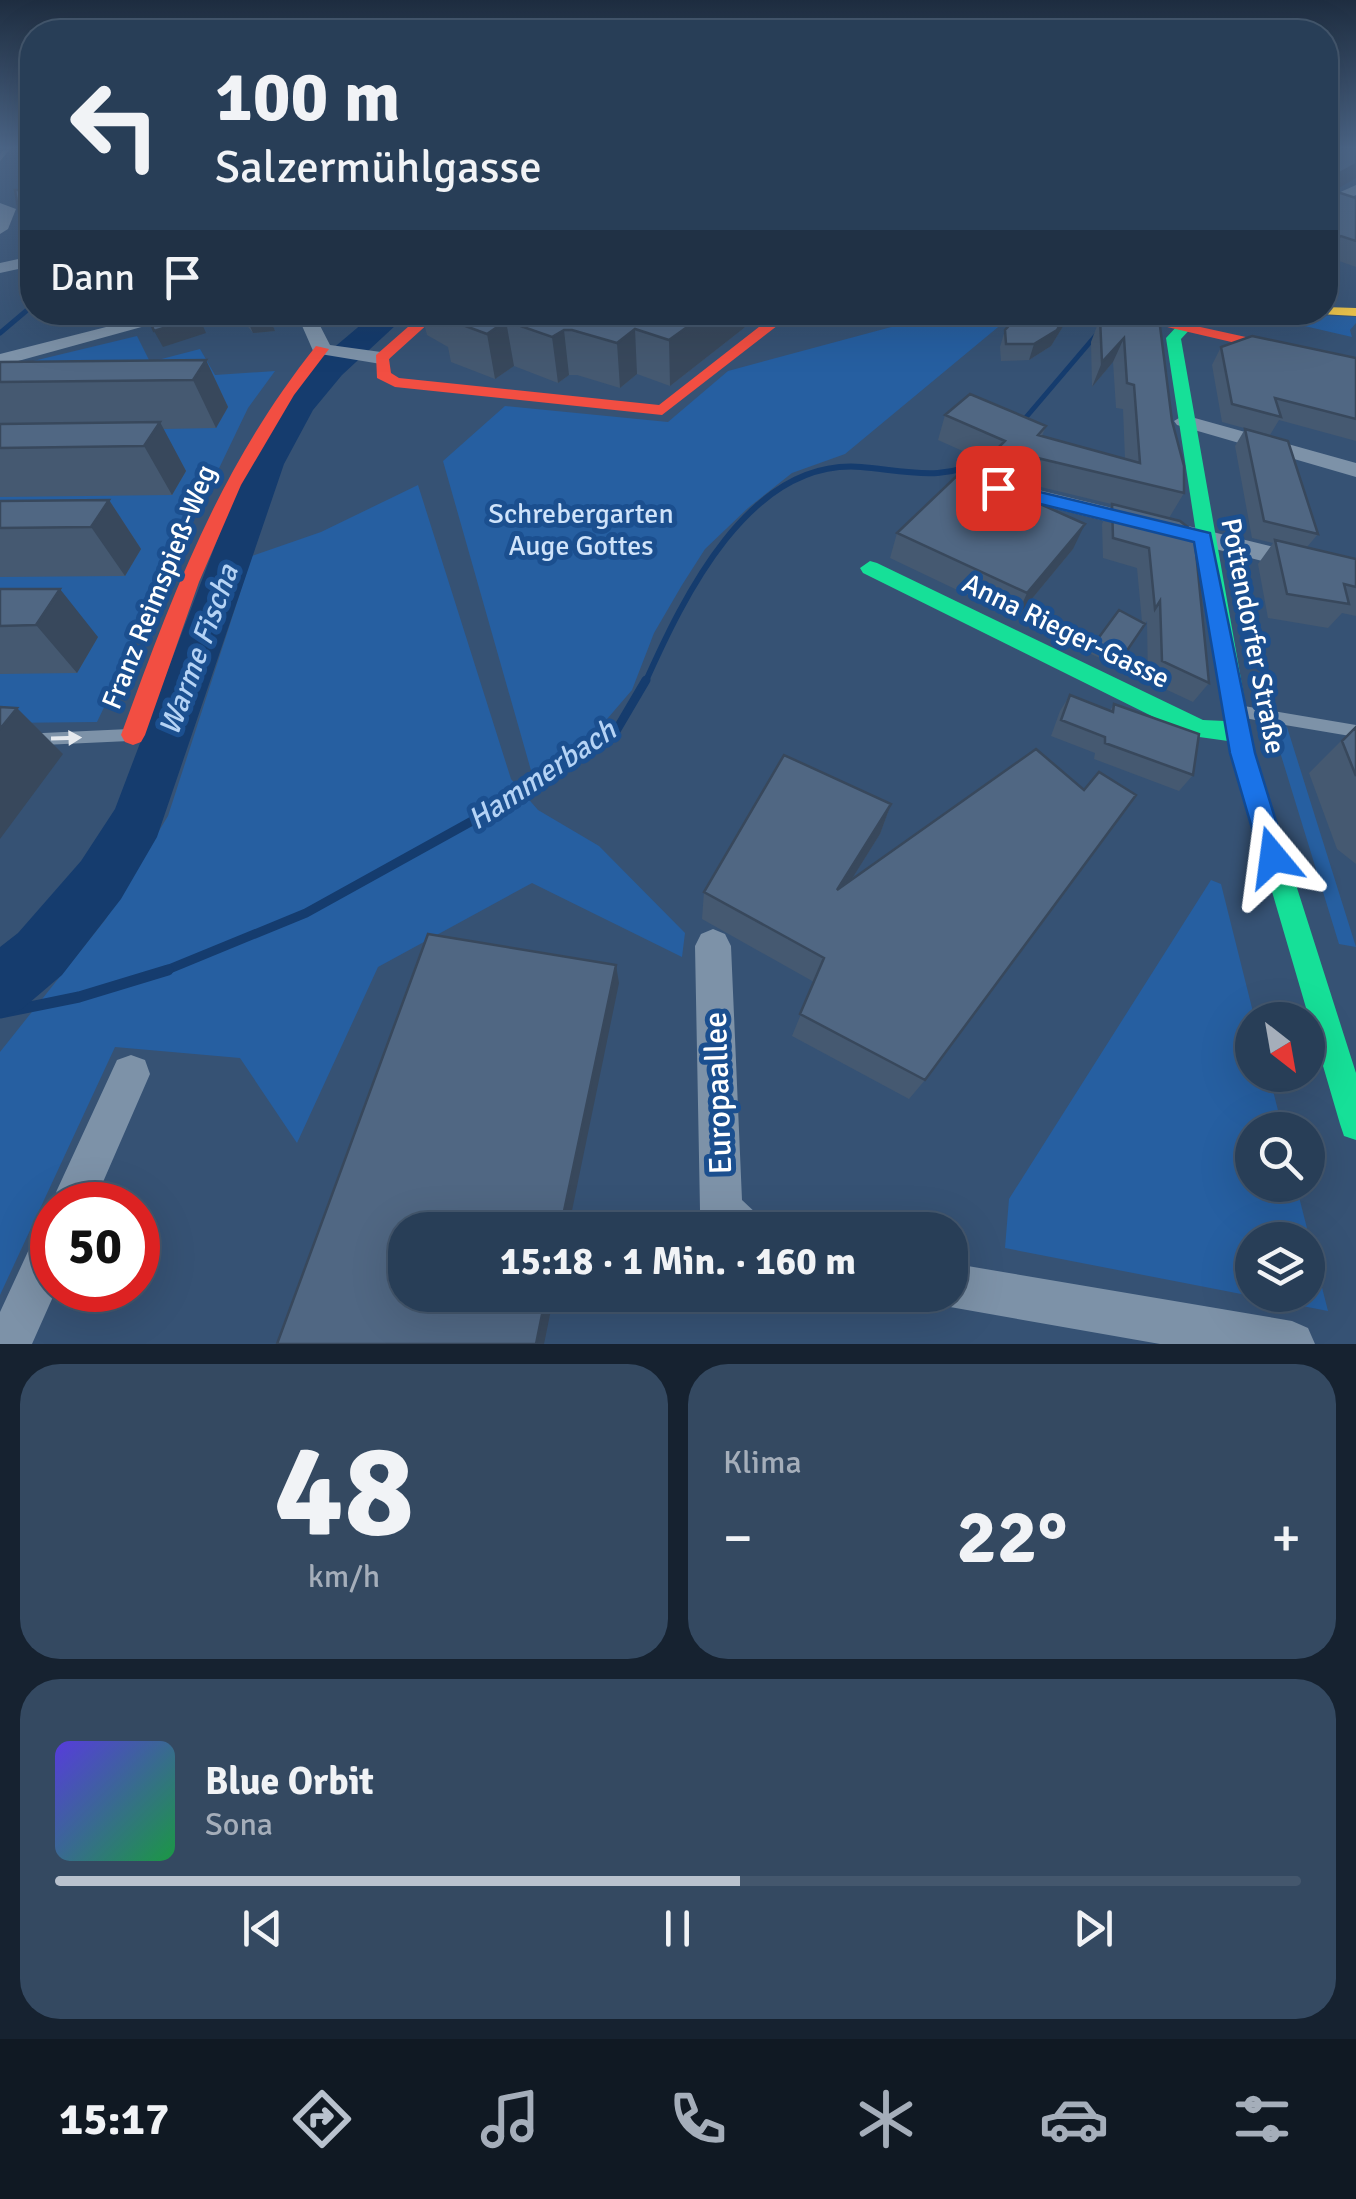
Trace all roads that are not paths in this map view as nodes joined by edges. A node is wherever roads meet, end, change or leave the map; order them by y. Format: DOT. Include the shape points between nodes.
graph roads {
  1 [pos="137,325"];
  2 [pos="312,325"];
  3 [pos="416,325"];
  4 [pos="771,325"];
  5 [pos="1185,325"];
  6 [pos="1222,325"];
  7 [pos="1234,325"];
  8 [pos="327,350"];
  9 [pos="1356,352"];
  10 [pos="372,357"];
  11 [pos="0,360"];
  12 [pos="1356,366"];
  13 [pos="1184,422"];
  14 [pos="1356,470"];
  15 [pos="998,488"];
  16 [pos="1203,538"];
  17 [pos="870,568"];
  18 [pos="1356,576"];
  19 [pos="1237,721"];
  20 [pos="1356,730"];
  21 [pos="133,735"];
  22 [pos="0,741"];
  23 [pos="713,946"];
  24 [pos="131,1074"];
  25 [pos="1354,1112"];
  26 [pos="82,1182"];
  27 [pos="723,1212"];
  28 [pos="968,1288"];
  29 [pos="30,1297"];
  30 [pos="9,1344"];
  31 [pos="1292,1344"];
  1 -- 11 [label="street"];
  2 -- 8 [label="street"];
  3 -- 10 [label="street"];
  4 -- 10 [label="street" via="662,410 395,382"];
  5 -- 13 [label="street, Pottendorfer Straße" via="1173,338"];
  6 -- 12 [label="street"];
  7 -- 9 [label="street"];
  8 -- 10 [label="street"];
  8 -- 21 [label="street, Franz Reimspieß-Weg" via="292,378 240,464"];
  13 -- 14 [label="street"];
  13 -- 16 [label="street, Pottendorfer Straße"];
  15 -- 16 [label="street"];
  16 -- 18 [label="street"];
  16 -- 19 [label="street, Pottendorfer Straße"];
  17 -- 19 [label="street, Anna Rieger-Gasse" via="1200,730"];
  19 -- 20 [label="lane"];
  19 -- 25 [label="street, Pottendorfer Straße" via="1288,910"];
  22 -- 21 [label="lane, one-way"];
  23 -- 27 [label="street, Europaallee"];
  24 -- 26 [label="street"];
  28 -- 31 [label="street"];
  29 -- 30 [label="street"];
}
